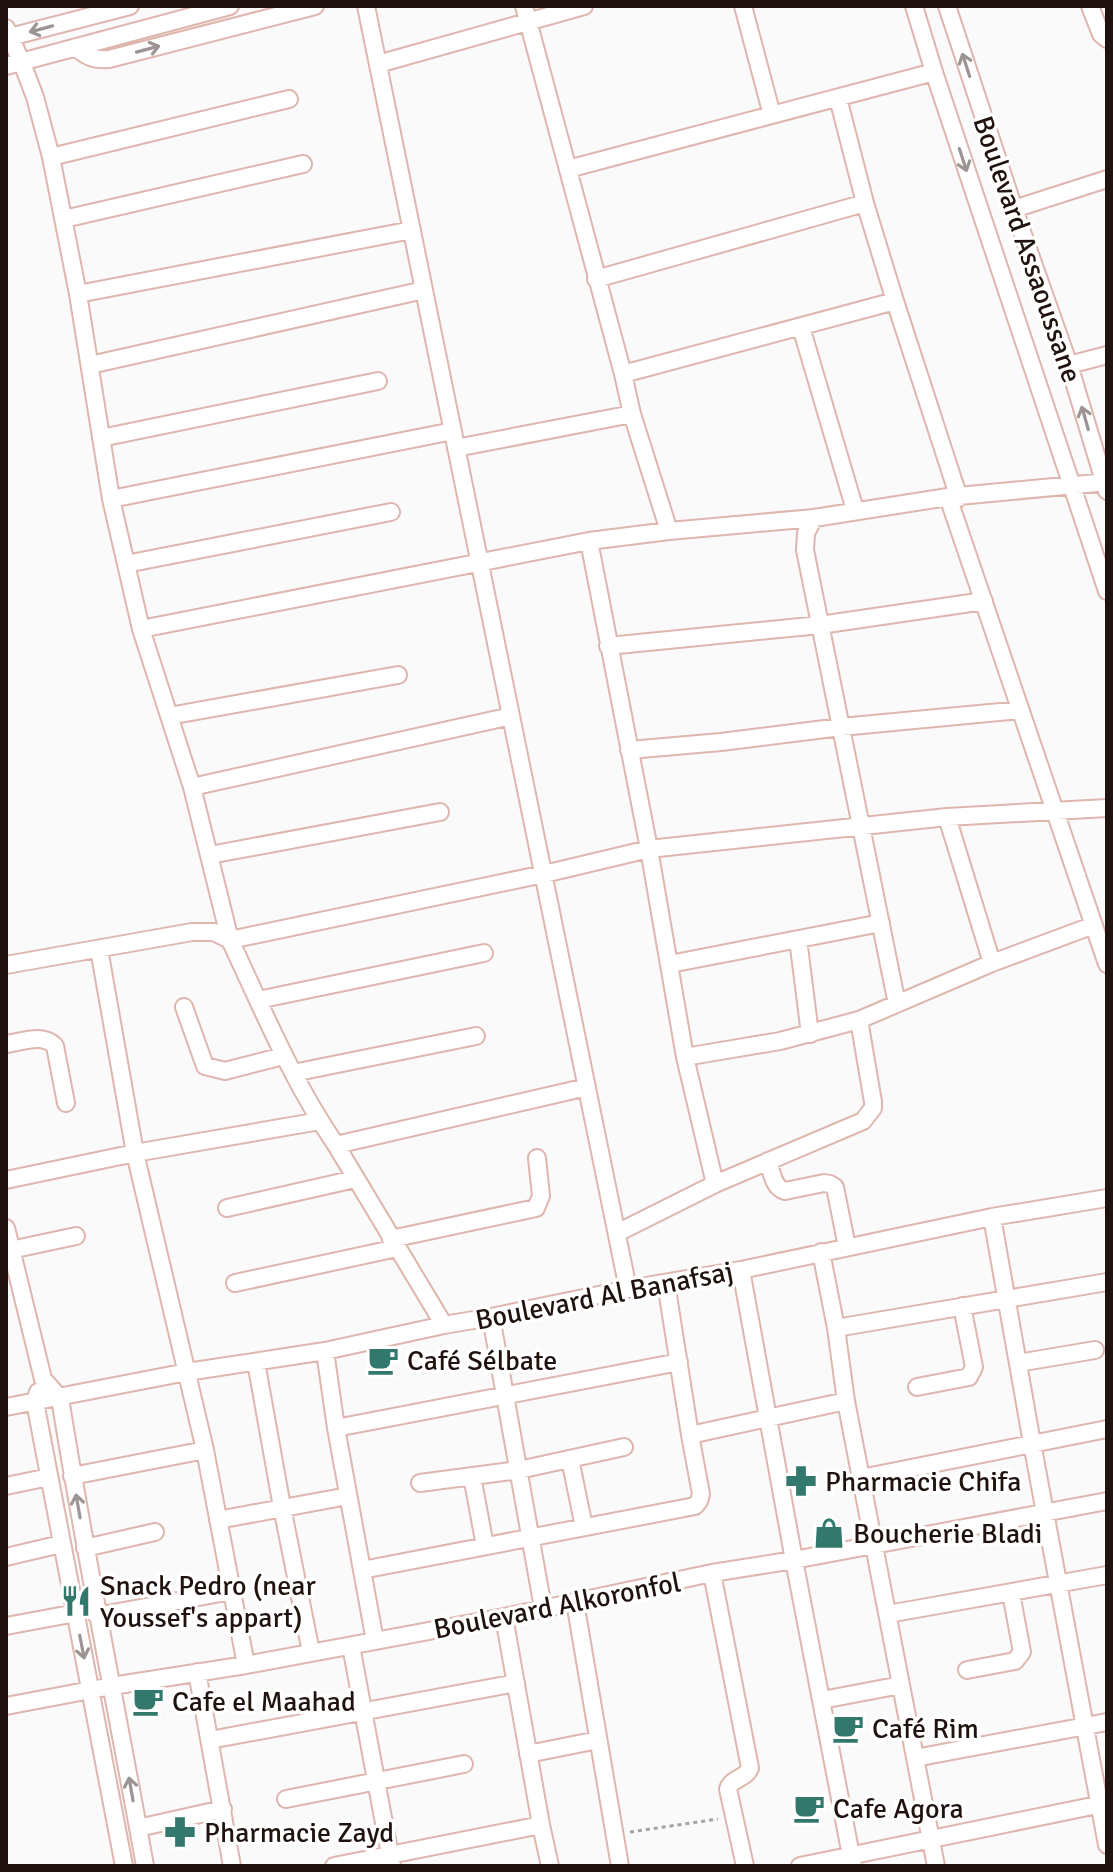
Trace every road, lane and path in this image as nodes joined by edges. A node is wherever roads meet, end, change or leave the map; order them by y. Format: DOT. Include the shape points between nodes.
graph roads {
  1 [pos="130,6"];
  2 [pos="230,6"];
  3 [pos="315,6"];
  4 [pos="366,6"];
  5 [pos="584,6"];
  6 [pos="743,6"];
  7 [pos="914,6"];
  8 [pos="947,6"];
  9 [pos="1090,6"];
  10 [pos="526,13"];
  11 [pos="7,35"];
  12 [pos="1107,39"];
  13 [pos="76,47"];
  14 [pos="14,64"];
  15 [pos="378,64"];
  16 [pos="934,72"];
  17 [pos="838,98"];
  18 [pos="289,99"];
  19 [pos="772,115"];
  20 [pos="51,157"];
  21 [pos="303,164"];
  22 [pos="568,169"];
  23 [pos="1107,179"];
  24 [pos="865,203"];
  25 [pos="1014,209"];
  26 [pos="64,219"];
  27 [pos="412,230"];
  28 [pos="596,279"];
  29 [pos="424,290"];
  30 [pos="78,294"];
  31 [pos="895,301"];
  32 [pos="801,327"];
  33 [pos="1107,355"];
  34 [pos="90,365"];
  35 [pos="1069,365"];
  36 [pos="623,374"];
  37 [pos="378,381"];
  38 [pos="632,414"];
  39 [pos="101,438"];
  40 [pos="455,439"];
  41 [pos="1106,486"];
  42 [pos="1072,487"];
  43 [pos="954,498"];
  44 [pos="111,499"];
  45 [pos="855,510"];
  46 [pos="391,512"];
  47 [pos="814,518"];
  48 [pos="669,531"];
  49 [pos="589,541"];
  50 [pos="480,561"];
  51 [pos="126,564"];
  52 [pos="1107,591"];
  53 [pos="984,601"];
  54 [pos="820,625"];
  55 [pos="141,629"];
  56 [pos="608,646"];
  57 [pos="398,675"];
  58 [pos="1020,710"];
  59 [pos="169,716"];
  60 [pos="511,716"];
  61 [pos="841,727"];
  62 [pos="629,750"];
  63 [pos="192,787"];
  64 [pos="1107,808"];
  65 [pos="1054,811"];
  66 [pos="440,812"];
  67 [pos="947,817"];
  68 [pos="861,825"];
  69 [pos="649,849"];
  70 [pos="210,855"];
  71 [pos="544,874"];
  72 [pos="881,923"];
  73 [pos="1094,925"];
  74 [pos="798,939"];
  75 [pos="230,940"];
  76 [pos="99,949"];
  77 [pos="484,953"];
  78 [pos="992,963"];
  79 [pos="670,964"];
  80 [pos="1107,964"];
  81 [pos="6,965"];
  82 [pos="258,1000"];
  83 [pos="897,1004"];
  84 [pos="184,1007"];
  85 [pos="859,1020"];
  86 [pos="810,1034"];
  87 [pos="476,1036"];
  88 [pos="6,1044"];
  89 [pos="283,1056"];
  90 [pos="685,1057"];
  91 [pos="293,1073"];
  92 [pos="587,1087"];
  93 [pos="66,1103"];
  94 [pos="320,1121"];
  95 [pos="336,1145"];
  96 [pos="135,1153"];
  97 [pos="537,1158"];
  98 [pos="768,1161"];
  99 [pos="355,1179"];
  100 [pos="6,1180"];
  101 [pos="715,1184"];
  102 [pos="1107,1198"];
  103 [pos="227,1208"];
  104 [pos="992,1217"];
  105 [pos="6,1228"];
  106 [pos="617,1233"];
  107 [pos="76,1236"];
  108 [pos="394,1244"];
  109 [pos="847,1247"];
  110 [pos="8,1251"];
  111 [pos="821,1252"];
  112 [pos="741,1270"];
  113 [pos="1107,1282"];
  114 [pos="235,1283"];
  115 [pos="666,1283"];
  116 [pos="628,1289"];
  117 [pos="1008,1299"];
  118 [pos="962,1306"];
  119 [pos="491,1317"];
  120 [pos="444,1325"];
  121 [pos="836,1328"];
  122 [pos="1095,1350"];
  123 [pos="325,1351"];
  124 [pos="256,1362"];
  125 [pos="679,1362"];
  126 [pos="1018,1363"];
  127 [pos="187,1372"];
  128 [pos="43,1379"];
  129 [pos="917,1387"];
  130 [pos="506,1396"];
  131 [pos="60,1398"];
  132 [pos="846,1401"];
  133 [pos="35,1402"];
  134 [pos="6,1407"];
  135 [pos="768,1419"];
  136 [pos="336,1428"];
  137 [pos="1107,1429"];
  138 [pos="690,1435"];
  139 [pos="1032,1443"];
  140 [pos="624,1447"];
  141 [pos="205,1450"];
  142 [pos="570,1459"];
  143 [pos="519,1470"];
  144 [pos="72,1476"];
  145 [pos="472,1476"];
  146 [pos="49,1477"];
  147 [pos="861,1478"];
  148 [pos="420,1483"];
  149 [pos="6,1486"];
  150 [pos="348,1496"];
  151 [pos="1107,1501"];
  152 [pos="282,1507"];
  153 [pos="1045,1513"];
  154 [pos="218,1520"];
  155 [pos="584,1527"];
  156 [pos="155,1532"];
  157 [pos="531,1537"];
  158 [pos="61,1544"];
  159 [pos="874,1544"];
  160 [pos="485,1546"];
  161 [pos="85,1548"];
  162 [pos="6,1557"];
  163 [pos="794,1560"];
  164 [pos="362,1570"];
  165 [pos="712,1573"];
  166 [pos="1107,1575"];
  167 [pos="1058,1585"];
  168 [pos="231,1591"];
  169 [pos="1011,1593"];
  170 [pos="575,1602"];
  171 [pos="543,1608"];
  172 [pos="76,1613"];
  173 [pos="888,1614"];
  174 [pos="97,1616"];
  175 [pos="504,1617"];
  176 [pos="6,1626"];
  177 [pos="375,1641"];
  178 [pos="351,1646"];
  179 [pos="311,1652"];
  180 [pos="246,1665"];
  181 [pos="967,1670"];
  182 [pos="197,1672"];
  183 [pos="516,1683"];
  184 [pos="901,1685"];
  185 [pos="112,1686"];
  186 [pos="91,1690"];
  187 [pos="822,1700"];
  188 [pos="6,1706"];
  189 [pos="364,1711"];
  190 [pos="1107,1722"];
  191 [pos="1085,1726"];
  192 [pos="210,1740"];
  193 [pos="598,1740"];
  194 [pos="528,1754"];
  195 [pos="915,1758"];
  196 [pos="464,1764"];
  197 [pos="377,1783"];
  198 [pos="286,1799"];
  199 [pos="1103,1804"];
  200 [pos="223,1809"];
  201 [pos="734,1817"];
  202 [pos="541,1825"];
  203 [pos="138,1828"];
  204 [pos="615,1835"];
  205 [pos="931,1840"];
  206 [pos="1107,1845"];
  207 [pos="391,1861"];
  208 [pos="852,1861"];
  209 [pos="124,1866"];
  210 [pos="145,1866"];
  211 [pos="232,1866"];
  212 [pos="334,1866"];
  213 [pos="550,1866"];
  214 [pos="620,1866"];
  215 [pos="745,1866"];
  216 [pos="800,1866"];
  217 [pos="936,1866"];
  1 -- 11 [label="street, one-way"];
  2 -- 13 [label="street"];
  13 -- 3 [label="street, one-way" via="92,59 109,59"];
  4 -- 15 [label="street"];
  5 -- 10 [label="street"];
  6 -- 19 [label="street"];
  7 -- 16 [label="street"];
  25 -- 8 [label="street, Boulevard Assaoussane, one-way"];
  9 -- 12 [label="street"];
  10 -- 15 [label="street"];
  10 -- 22 [label="street"];
  11 -- 14 [label="street"];
  13 -- 14 [label="street"];
  14 -- 20 [label="street" via="35,97"];
  15 -- 27 [label="street"];
  16 -- 17 [label="street"];
  16 -- 42 [label="street, one-way"];
  17 -- 19 [label="street"];
  17 -- 24 [label="street"];
  18 -- 20 [label="street"];
  19 -- 22 [label="street"];
  20 -- 26 [label="street"];
  21 -- 26 [label="street"];
  22 -- 28 [label="street"];
  23 -- 25 [label="street"];
  24 -- 28 [label="street"];
  24 -- 31 [label="street"];
  25 -- 35 [label="street, Boulevard Assaoussane"];
  26 -- 30 [label="street"];
  27 -- 29 [label="street"];
  27 -- 30 [label="street"];
  28 -- 36 [label="street"];
  29 -- 34 [label="street"];
  29 -- 40 [label="street"];
  30 -- 34 [label="street"];
  31 -- 32 [label="street"];
  31 -- 43 [label="street"];
  32 -- 36 [label="street"];
  32 -- 45 [label="street"];
  33 -- 35 [label="street"];
  34 -- 39 [label="street"];
  41 -- 35 [label="street, Boulevard Assaoussane, one-way"];
  36 -- 38 [label="street"];
  37 -- 39 [label="street"];
  38 -- 40 [label="street"];
  38 -- 48 [label="street"];
  39 -- 44 [label="street"];
  40 -- 44 [label="street"];
  40 -- 50 [label="street"];
  41 -- 42 [label="street"];
  42 -- 43 [label="street"];
  42 -- 52 [label="street"];
  43 -- 45 [label="street"];
  43 -- 53 [label="street"];
  44 -- 51 [label="street"];
  45 -- 47 [label="street"];
  46 -- 51 [label="street"];
  47 -- 48 [label="street"];
  47 -- 54 [label="street" via="805,550"];
  48 -- 49 [label="street"];
  49 -- 50 [label="street"];
  49 -- 56 [label="street"];
  50 -- 55 [label="street"];
  50 -- 60 [label="street"];
  51 -- 55 [label="street"];
  53 -- 54 [label="street"];
  53 -- 58 [label="street"];
  54 -- 56 [label="street"];
  54 -- 61 [label="street"];
  55 -- 59 [label="street"];
  56 -- 62 [label="street"];
  57 -- 59 [label="street"];
  58 -- 61 [label="street"];
  58 -- 65 [label="street"];
  59 -- 63 [label="street"];
  60 -- 63 [label="street"];
  60 -- 71 [label="street"];
  61 -- 62 [label="street"];
  61 -- 68 [label="street"];
  62 -- 69 [label="street"];
  63 -- 70 [label="street"];
  64 -- 65 [label="street"];
  65 -- 67 [label="street"];
  65 -- 73 [label="street"];
  66 -- 70 [label="street"];
  67 -- 68 [label="street"];
  67 -- 78 [label="street"];
  68 -- 69 [label="street"];
  68 -- 72 [label="street"];
  69 -- 71 [label="street"];
  69 -- 79 [label="street"];
  70 -- 75 [label="street"];
  71 -- 75 [label="street"];
  71 -- 92 [label="street"];
  72 -- 74 [label="street"];
  72 -- 83 [label="street"];
  73 -- 78 [label="street"];
  73 -- 80 [label="street"];
  74 -- 79 [label="street"];
  74 -- 86 [label="street"];
  75 -- 76 [label="street" via="214,932 192,932"];
  75 -- 82 [label="street"];
  76 -- 81 [label="street"];
  76 -- 96 [label="street"];
  77 -- 82 [label="street"];
  78 -- 83 [label="street"];
  79 -- 90 [label="street"];
  82 -- 89 [label="street"];
  83 -- 85 [label="street"];
  84 -- 89 [label="street" via="205,1066 225,1071"];
  85 -- 86 [label="street"];
  85 -- 98 [label="street" via="873,1102 869,1115"];
  86 -- 90 [label="street"];
  87 -- 91 [label="street"];
  88 -- 93 [label="street" via="51,1041"];
  89 -- 91 [label="street"];
  90 -- 101 [label="street"];
  91 -- 94 [label="street"];
  92 -- 95 [label="street"];
  92 -- 106 [label="street"];
  94 -- 95 [label="street"];
  94 -- 96 [label="street"];
  95 -- 99 [label="street"];
  96 -- 100 [label="street"];
  96 -- 127 [label="street"];
  97 -- 108 [label="street" via="541,1196 536,1208"];
  98 -- 101 [label="street"];
  98 -- 109 [label="street" via="780,1190 824,1183 835,1187"];
  99 -- 103 [label="street"];
  99 -- 108 [label="street"];
  101 -- 106 [label="street"];
  102 -- 104 [label="street, Boulevard Al Banafsaj"];
  104 -- 109 [label="street, Boulevard Al Banafsaj"];
  104 -- 117 [label="street"];
  105 -- 110 [label="street"];
  106 -- 116 [label="street"];
  107 -- 110 [label="street"];
  108 -- 114 [label="street"];
  108 -- 120 [label="street"];
  109 -- 111 [label="street, Boulevard Al Banafsaj"];
  110 -- 128 [label="street"];
  111 -- 112 [label="street, Boulevard Al Banafsaj"];
  111 -- 121 [label="street"];
  112 -- 115 [label="street, Boulevard Al Banafsaj"];
  112 -- 135 [label="street"];
  113 -- 117 [label="street"];
  115 -- 116 [label="street, Boulevard Al Banafsaj"];
  115 -- 125 [label="street"];
  116 -- 119 [label="street, Boulevard Al Banafsaj"];
  117 -- 118 [label="street"];
  117 -- 126 [label="street"];
  118 -- 121 [label="street"];
  118 -- 129 [label="street" via="972,1373"];
  119 -- 120 [label="street, Boulevard Al Banafsaj"];
  119 -- 130 [label="street"];
  120 -- 123 [label="street, Boulevard Al Banafsaj"];
  121 -- 132 [label="street"];
  122 -- 126 [label="street"];
  123 -- 124 [label="street, Boulevard Al Banafsaj"];
  123 -- 136 [label="street"];
  124 -- 127 [label="street, Boulevard Al Banafsaj"];
  124 -- 152 [label="street"];
  125 -- 130 [label="street"];
  125 -- 138 [label="street"];
  126 -- 139 [label="street"];
  127 -- 131 [label="street, Boulevard Al Banafsaj"];
  127 -- 141 [label="street"];
  128 -- 131 [label="street"];
  128 -- 133 [label="street"];
  130 -- 136 [label="street"];
  130 -- 143 [label="street"];
  131 -- 133 [label="street, Boulevard Al Banafsaj"];
  131 -- 144 [label="street"];
  132 -- 135 [label="street"];
  132 -- 147 [label="street"];
  133 -- 134 [label="street, Boulevard Al Banafsaj"];
  133 -- 146 [label="street"];
  135 -- 138 [label="street"];
  135 -- 163 [label="street"];
  136 -- 150 [label="street"];
  137 -- 139 [label="street"];
  138 -- 155 [label="street" via="701,1494 695,1506"];
  139 -- 147 [label="street"];
  139 -- 153 [label="street"];
  140 -- 142 [label="street"];
  141 -- 144 [label="street"];
  141 -- 154 [label="street"];
  142 -- 143 [label="street"];
  142 -- 155 [label="street"];
  143 -- 145 [label="street"];
  143 -- 157 [label="street"];
  161 -- 144 [label="street, one-way"];
  145 -- 148 [label="street"];
  145 -- 160 [label="street"];
  146 -- 149 [label="street"];
  146 -- 158 [label="street"];
  147 -- 159 [label="street"];
  150 -- 152 [label="street"];
  150 -- 164 [label="street"];
  151 -- 153 [label="street, Boulevard Alkoronfol"];
  152 -- 154 [label="street"];
  152 -- 179 [label="street"];
  153 -- 159 [label="street, Boulevard Alkoronfol"];
  153 -- 167 [label="street"];
  154 -- 168 [label="street"];
  155 -- 157 [label="street"];
  156 -- 161 [label="street"];
  157 -- 160 [label="street"];
  157 -- 171 [label="street"];
  158 -- 162 [label="street"];
  158 -- 172 [label="street"];
  159 -- 163 [label="street, Boulevard Alkoronfol"];
  159 -- 173 [label="street"];
  160 -- 164 [label="street"];
  161 -- 174 [label="street"];
  163 -- 165 [label="street, Boulevard Alkoronfol"];
  163 -- 187 [label="street"];
  164 -- 177 [label="street"];
  165 -- 170 [label="street, Boulevard Alkoronfol"];
  165 -- 201 [label="street" via="750,1768 729,1785"];
  166 -- 167 [label="street"];
  167 -- 169 [label="street"];
  167 -- 191 [label="street"];
  168 -- 174 [label="street"];
  168 -- 180 [label="street"];
  169 -- 173 [label="street"];
  169 -- 181 [label="street" via="1020,1656"];
  170 -- 171 [label="street, Boulevard Alkoronfol"];
  170 -- 193 [label="street"];
  171 -- 175 [label="street, Boulevard Alkoronfol"];
  172 -- 176 [label="street"];
  172 -- 186 [label="street, one-way"];
  173 -- 184 [label="street"];
  174 -- 185 [label="street"];
  175 -- 177 [label="street, Boulevard Alkoronfol"];
  175 -- 183 [label="street"];
  177 -- 178 [label="street, Boulevard Alkoronfol"];
  178 -- 179 [label="street, Boulevard Alkoronfol"];
  178 -- 189 [label="street"];
  179 -- 180 [label="street, Boulevard Alkoronfol"];
  180 -- 182 [label="street, Boulevard Alkoronfol"];
  182 -- 185 [label="street, Boulevard Alkoronfol"];
  182 -- 192 [label="street"];
  183 -- 189 [label="street"];
  183 -- 194 [label="street"];
  184 -- 187 [label="street"];
  184 -- 195 [label="street"];
  185 -- 186 [label="street, Boulevard Alkoronfol"];
  203 -- 185 [label="street, one-way"];
  186 -- 188 [label="street, Boulevard Alkoronfol"];
  186 -- 209 [label="street"];
  187 -- 208 [label="street"];
  189 -- 192 [label="street"];
  189 -- 197 [label="street"];
  190 -- 191 [label="street"];
  191 -- 195 [label="street"];
  191 -- 199 [label="street"];
  192 -- 200 [label="street"];
  193 -- 194 [label="street"];
  193 -- 204 [label="street"];
  194 -- 202 [label="street"];
  195 -- 205 [label="street"];
  196 -- 197 [label="street"];
  197 -- 198 [label="street"];
  197 -- 207 [label="street"];
  199 -- 205 [label="street"];
  199 -- 206 [label="street"];
  200 -- 203 [label="street"];
  200 -- 211 [label="street"];
  201 -- 204 [label="path"];
  201 -- 215 [label="street"];
  202 -- 207 [label="street"];
  202 -- 213 [label="street"];
  203 -- 210 [label="street"];
  204 -- 214 [label="street"];
  205 -- 208 [label="street"];
  205 -- 217 [label="street"];
  207 -- 212 [label="street"];
  208 -- 216 [label="street"];
}
